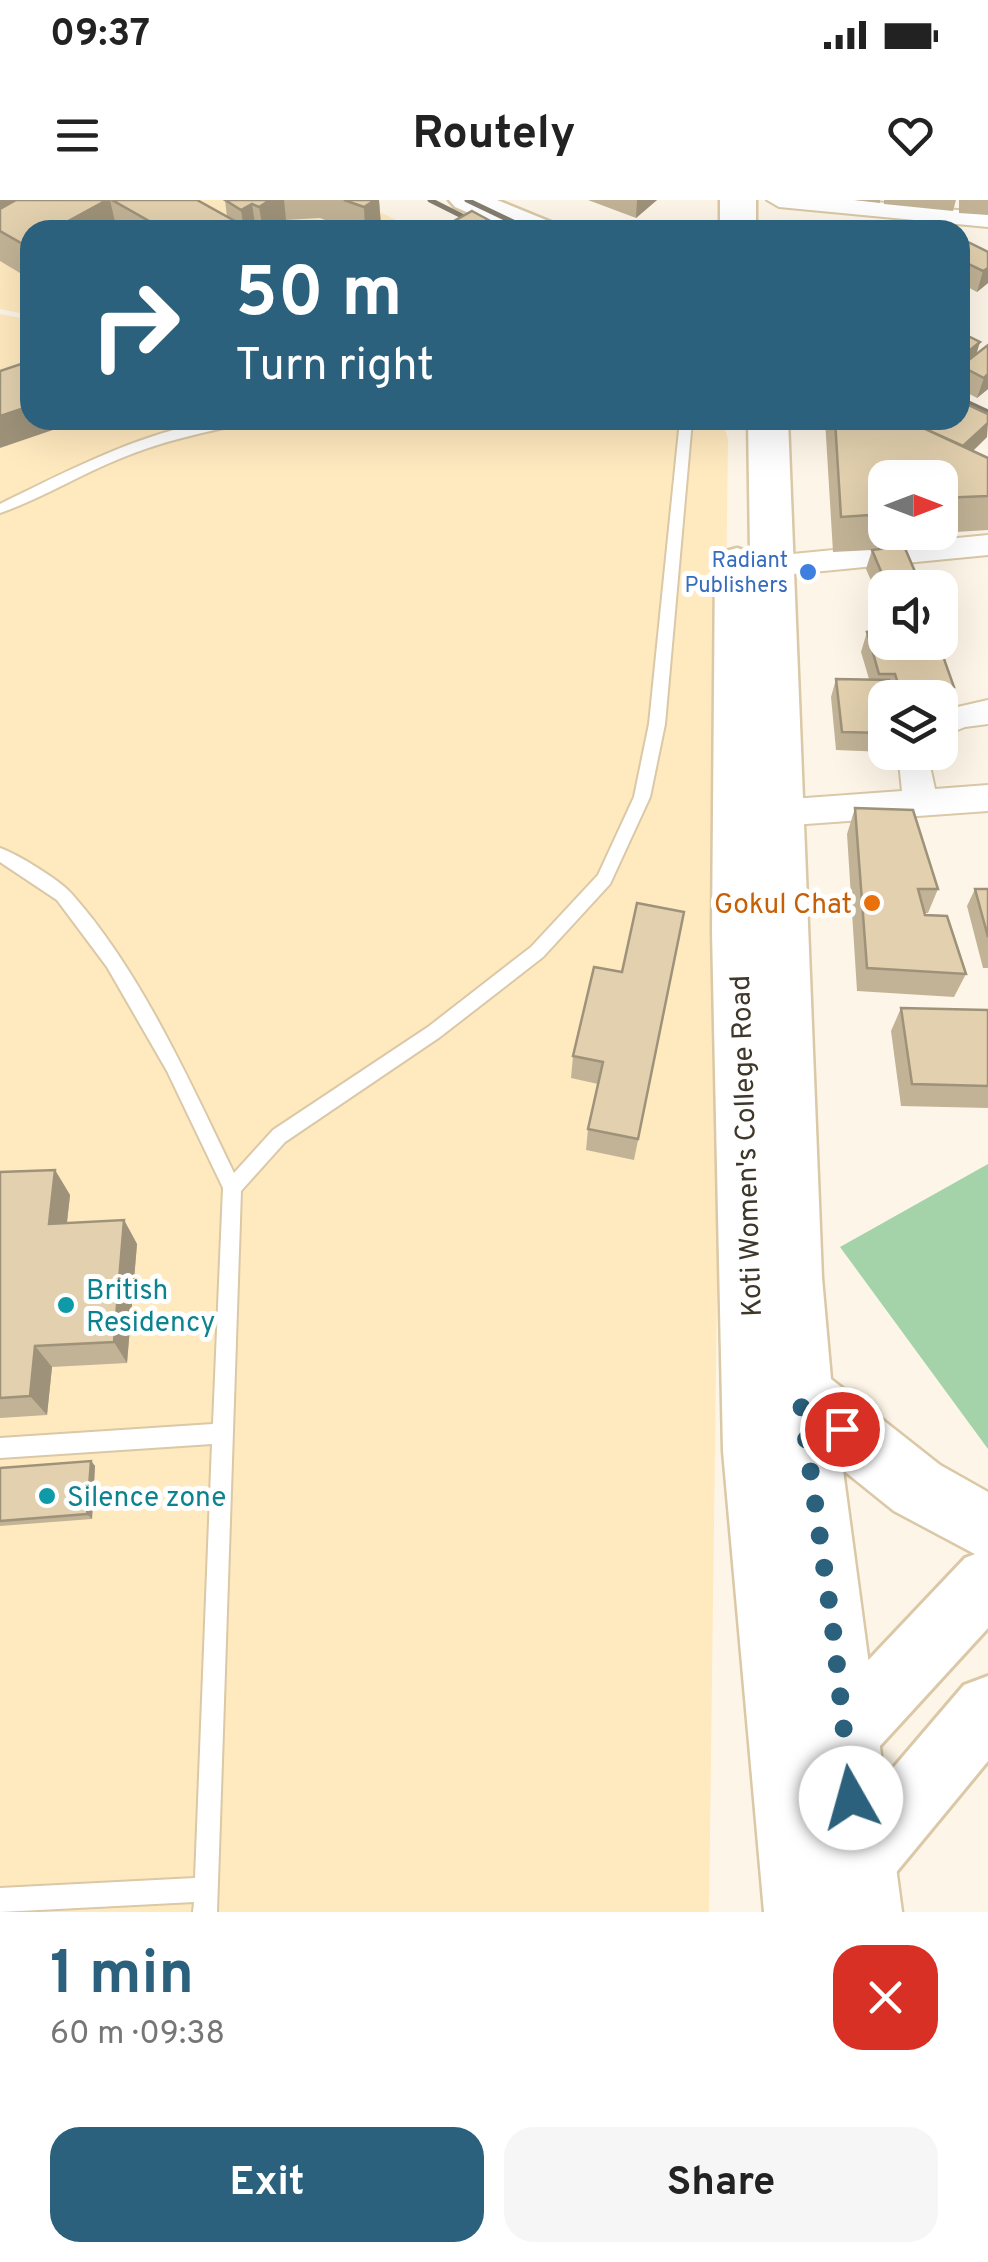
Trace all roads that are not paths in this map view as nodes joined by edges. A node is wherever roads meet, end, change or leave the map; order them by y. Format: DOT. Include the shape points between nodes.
graph roads {
  1 [pos="468,200"];
  2 [pos="780,200"];
  3 [pos="515,220"];
  4 [pos="988,220"];
  5 [pos="193,430"];
  6 [pos="685,430"];
  7 [pos="738,430"];
  8 [pos="768,430"];
  9 [pos="0,508"];
  10 [pos="988,545"];
  11 [pos="772,566"];
  12 [pos="988,712"];
  13 [pos="958,716"];
  14 [pos="914,770"];
  15 [pos="988,798"];
  16 [pos="921,802"];
  17 [pos="778,814"];
  18 [pos="0,854"];
  19 [pos="232,1188"];
  20 [pos="800,1396"];
  21 [pos="223,1432"];
  22 [pos="0,1448"];
  23 [pos="988,1528"];
  24 [pos="988,1582"];
  25 [pos="988,1709"];
  26 [pos="815,1742"];
  27 [pos="830,1889"];
  28 [pos="0,1900"];
  29 [pos="206,1900"];
  1 -- 3 [label="main road"];
  2 -- 4 [label="street"];
  5 -- 9 [label="lane"];
  6 -- 19 [label="lane" via="657,724 642,797 604,879 537,952 434,1032 279,1136"];
  7 -- 26 [label="main road, Koti Women's College Road" via="738,931 755,1451"];
  8 -- 11 [label="main road, Koti Women's College Road"];
  10 -- 11 [label="street"];
  11 -- 17 [label="main road, Koti Women's College Road"];
  12 -- 13 [label="street"];
  14 -- 16 [label="street"];
  15 -- 16 [label="street"];
  16 -- 17 [label="street"];
  17 -- 20 [label="main road, Koti Women's College Road"];
  18 -- 19 [label="lane" via="64,895 112,962 173,1066"];
  19 -- 21 [label="lane"];
  20 -- 23 [label="main road" via="917,1488"];
  20 -- 26 [label="main road, Koti Women's College Road"];
  21 -- 22 [label="lane"];
  21 -- 29 [label="lane"];
  24 -- 26 [label="main road"];
  25 -- 27 [label="main road"];
  26 -- 27 [label="main road, Koti Women's College Road"];
  28 -- 29 [label="lane"];
}
